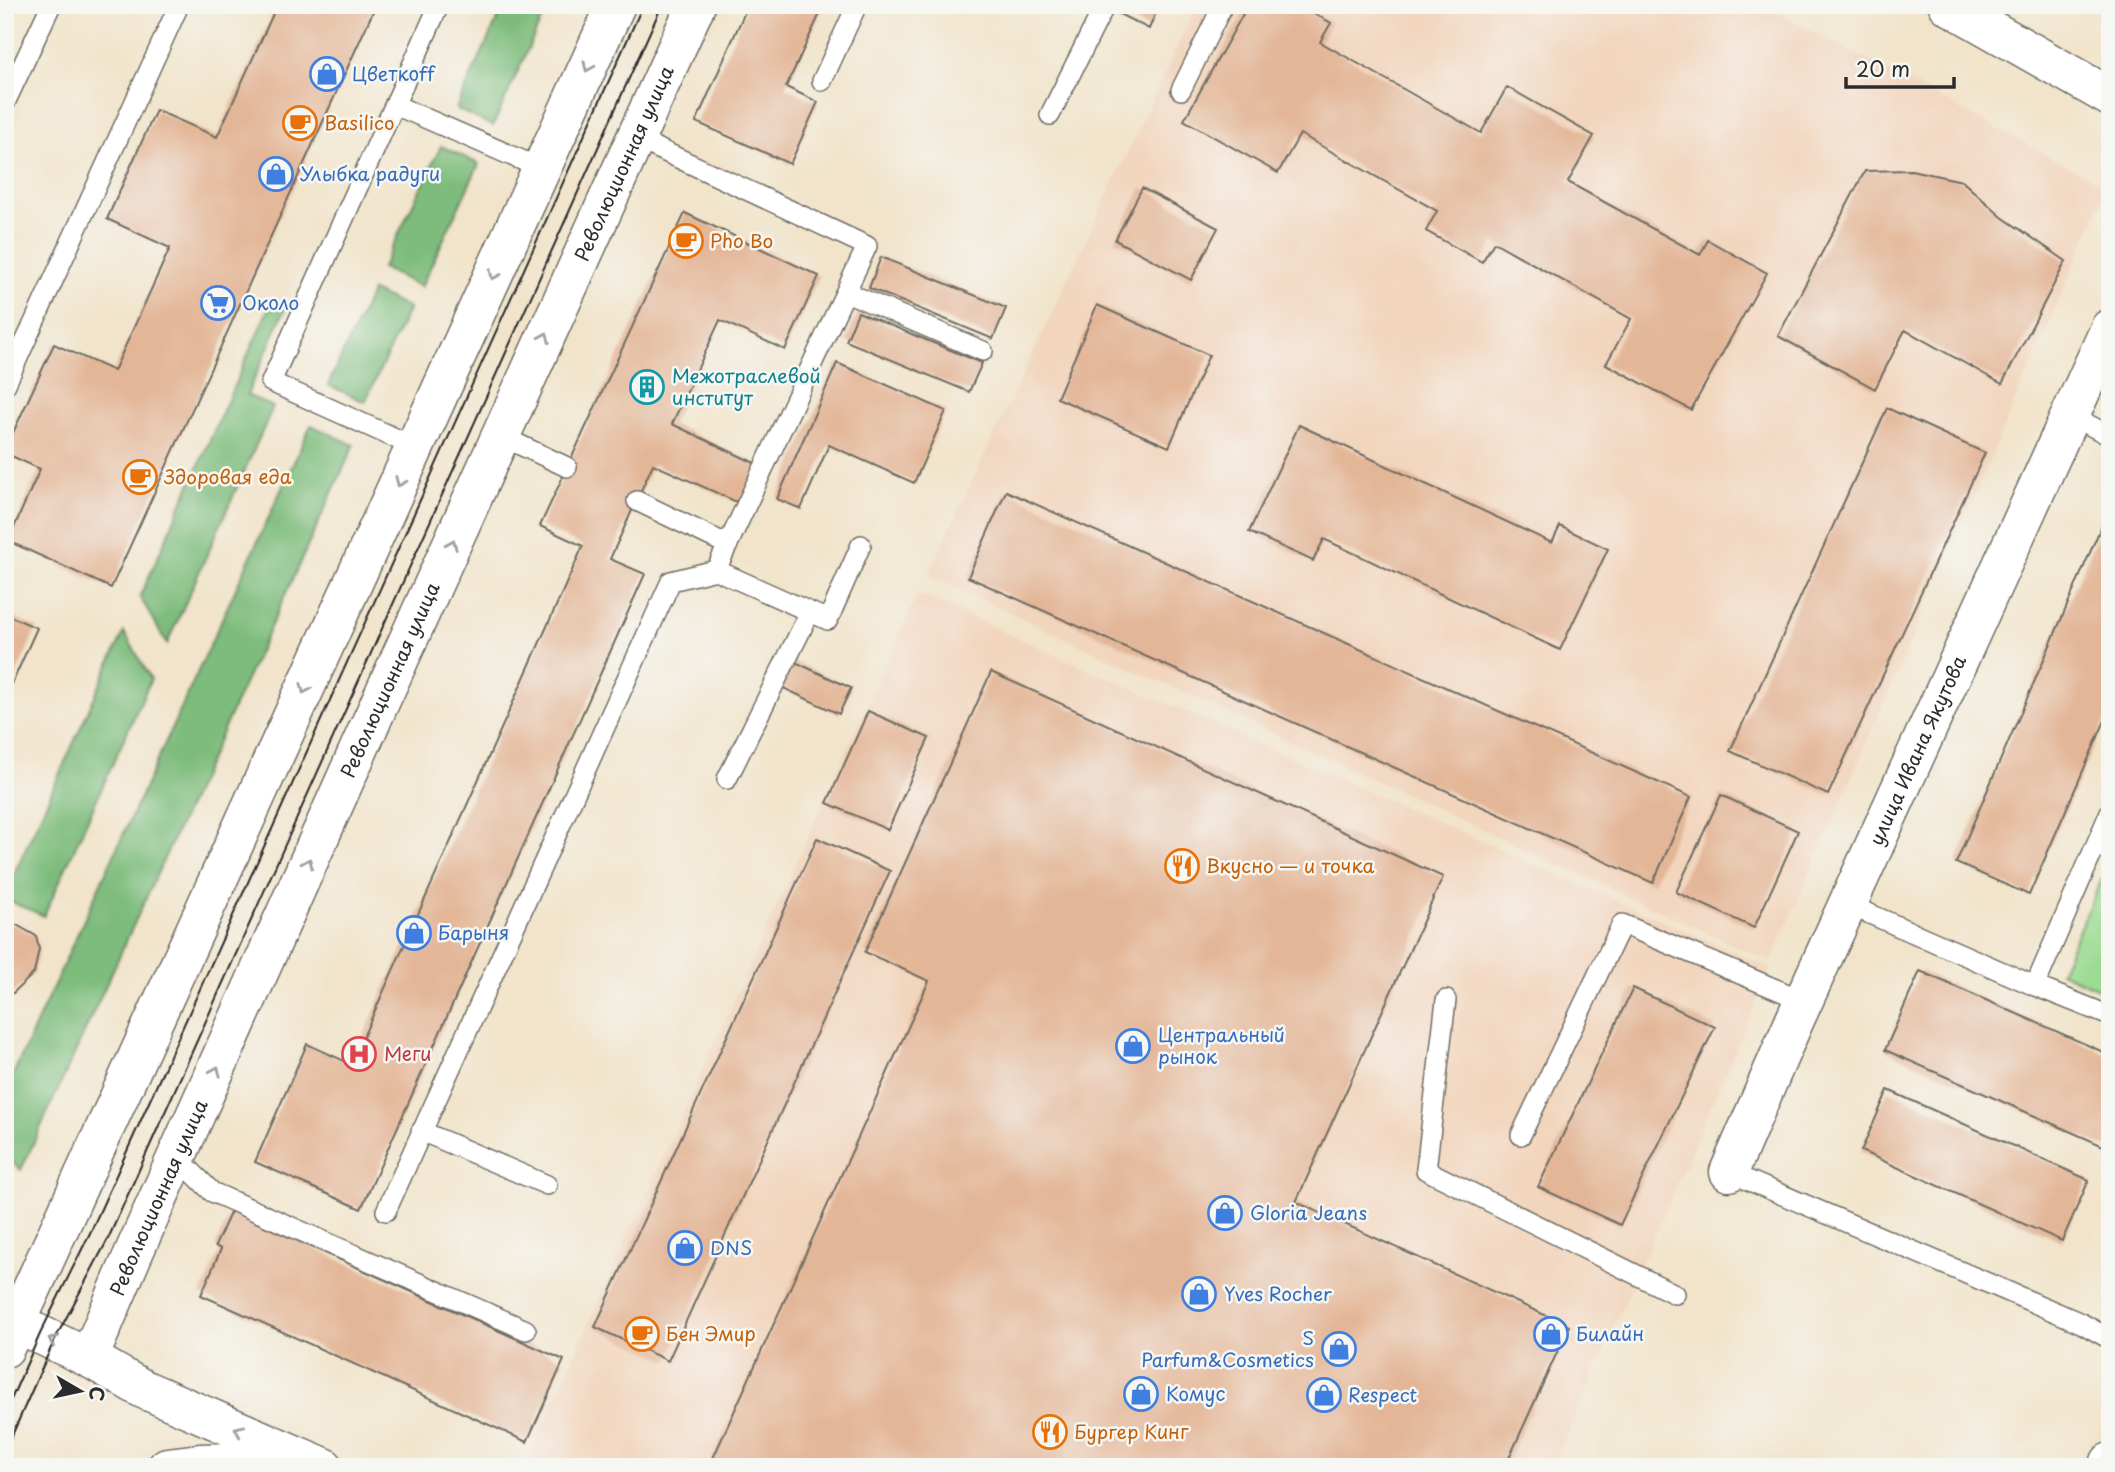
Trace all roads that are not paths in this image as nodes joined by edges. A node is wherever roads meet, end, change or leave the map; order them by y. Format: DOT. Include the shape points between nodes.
graph roads {
  1 [pos="51,5"];
  2 [pos="179,5"];
  3 [pos="439,5"];
  4 [pos="616,5"];
  5 [pos="695,5"];
  6 [pos="857,5"];
  7 [pos="1105,5"];
  8 [pos="1223,5"];
  9 [pos="1948,5"];
  10 [pos="822,81"];
  11 [pos="1181,90"];
  12 [pos="2110,97"];
  13 [pos="5,103"];
  14 [pos="395,105"];
  15 [pos="1050,115"];
  16 [pos="635,138"];
  17 [pos="542,169"];
  18 [pos="846,292"];
  19 [pos="2110,328"];
  20 [pos="983,351"];
  21 [pos="5,386"];
  22 [pos="2070,415"];
  23 [pos="501,436"];
  24 [pos="2110,436"];
  25 [pos="415,447"];
  26 [pos="567,467"];
  27 [pos="637,501"];
  28 [pos="727,545"];
  29 [pos="861,545"];
  30 [pos="716,570"];
  31 [pos="810,612"];
  32 [pos="727,779"];
  33 [pos="2110,812"];
  34 [pos="1847,904"];
  35 [pos="2035,986"];
  36 [pos="1446,1000"];
  37 [pos="1804,1001"];
  38 [pos="2110,1016"];
  39 [pos="421,1131"];
  40 [pos="1521,1135"];
  41 [pos="178,1158"];
  42 [pos="1729,1172"];
  43 [pos="547,1185"];
  44 [pos="386,1211"];
  45 [pos="1675,1294"];
  46 [pos="9,1330"];
  47 [pos="526,1330"];
  48 [pos="2110,1339"];
  49 [pos="89,1358"];
  50 [pos="314,1464"];
  51 [pos="167,1467"];
  1 -- 13 [label="lane"];
  2 -- 21 [label="lane"];
  3 -- 14 [label="lane"];
  4 -- 17 [label="main road, one-way"];
  5 -- 16 [label="main road, Революционная улица"];
  6 -- 10 [label="lane"];
  7 -- 15 [label="lane"];
  8 -- 11 [label="lane"];
  9 -- 12 [label="main road"];
  14 -- 17 [label="lane"];
  14 -- 25 [label="lane" via="271,382"];
  16 -- 18 [label="lane" via="867,246"];
  23 -- 16 [label="main road, Революционная улица, one-way"];
  17 -- 25 [label="main road, one-way"];
  18 -- 20 [label="lane"];
  18 -- 28 [label="lane"];
  19 -- 22 [label="main road, улица Ивана Якутова"];
  22 -- 24 [label="lane"];
  22 -- 34 [label="main road, улица Ивана Якутова"];
  23 -- 26 [label="lane"];
  41 -- 23 [label="main road, Революционная улица, one-way"];
  25 -- 46 [label="main road, one-way"];
  27 -- 28 [label="lane"];
  28 -- 30 [label="lane"];
  29 -- 31 [label="lane" via="828,620"];
  30 -- 31 [label="lane"];
  30 -- 39 [label="lane" via="671,581"];
  31 -- 32 [label="lane"];
  33 -- 35 [label="lane"];
  34 -- 35 [label="lane"];
  34 -- 37 [label="main road, улица Ивана Якутова"];
  35 -- 38 [label="lane"];
  36 -- 45 [label="lane" via="1426,1170"];
  37 -- 40 [label="lane" via="1622,924"];
  37 -- 42 [label="main road, улица Ивана Якутова"];
  39 -- 43 [label="lane"];
  39 -- 44 [label="lane"];
  41 -- 47 [label="lane" via="212,1192"];
  41 -- 49 [label="main road, Революционная улица"];
  42 -- 48 [label="lane"];
  49 -- 46 [label="main road, one-way"];
  50 -- 49 [label="main road, one-way" via="144,1389"];
  50 -- 51 [label="main road"];
}
